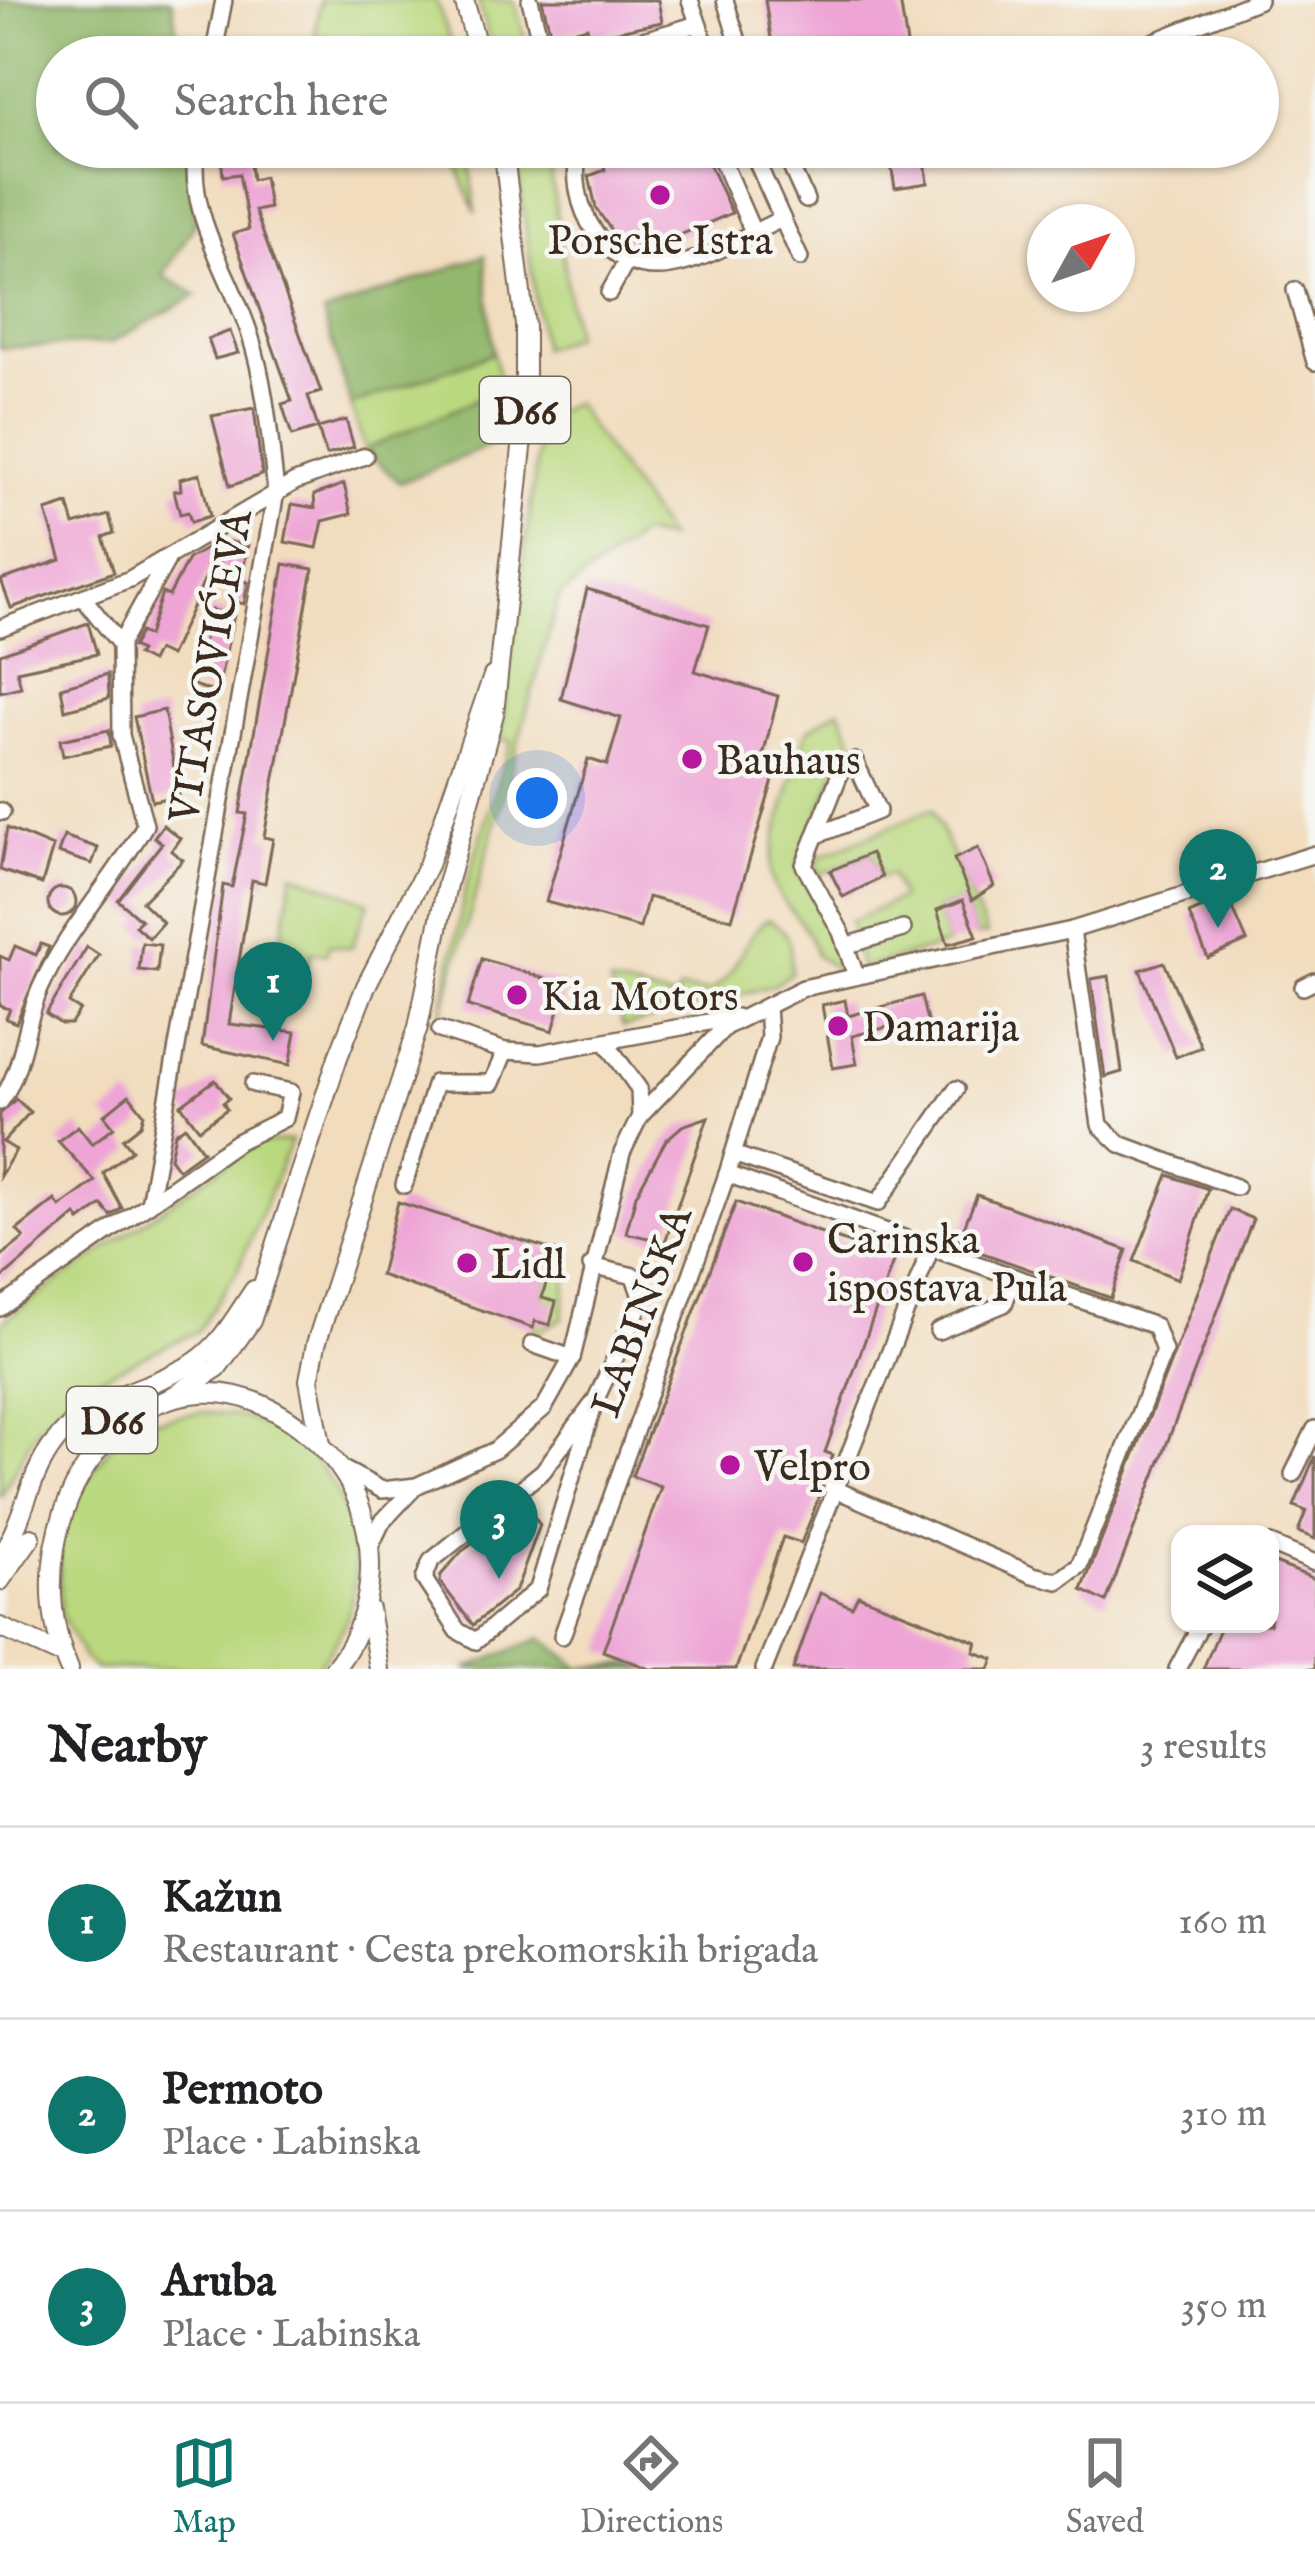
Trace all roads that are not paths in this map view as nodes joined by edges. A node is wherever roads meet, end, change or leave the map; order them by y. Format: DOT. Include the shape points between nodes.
graph roads {
  1 [pos="224,0"];
  2 [pos="464,0"];
  3 [pos="530,0"];
  4 [pos="690,0"];
  5 [pos="725,0"];
  6 [pos="1256,0"];
  7 [pos="698,24"];
  8 [pos="217,36"];
  9 [pos="474,36"];
  10 [pos="539,36"];
  11 [pos="659,36"];
  12 [pos="702,36"];
  13 [pos="736,36"];
  14 [pos="1167,36"];
  15 [pos="199,168"];
  16 [pos="506,168"];
  17 [pos="579,168"];
  18 [pos="725,168"];
  19 [pos="759,168"];
  20 [pos="792,168"];
  21 [pos="806,200"];
  22 [pos="782,219"];
  23 [pos="753,232"];
  24 [pos="800,258"];
  25 [pos="628,259"];
  26 [pos="1295,290"];
  27 [pos="609,293"];
  28 [pos="1315,362"];
  29 [pos="365,456"];
  30 [pos="276,492"];
  31 [pos="168,557"];
  32 [pos="85,600"];
  33 [pos="0,628"];
  34 [pos="120,644"];
  35 [pos="495,672"];
  36 [pos="815,836"];
  37 [pos="1315,854"];
  38 [pos="903,928"];
  39 [pos="1072,930"];
  40 [pos="845,946"];
  41 [pos="856,976"];
  42 [pos="767,1006"];
  43 [pos="745,1016"];
  44 [pos="440,1030"];
  45 [pos="607,1044"];
  46 [pos="505,1051"];
  47 [pos="253,1084"];
  48 [pos="956,1089"];
  49 [pos="0,1102"];
  50 [pos="640,1116"];
  51 [pos="733,1154"];
  52 [pos="727,1174"];
  53 [pos="404,1185"];
  54 [pos="1236,1187"];
  55 [pos="149,1204"];
  56 [pos="931,1248"];
  57 [pos="591,1266"];
  58 [pos="1014,1276"];
  59 [pos="267,1280"];
  60 [pos="0,1308"];
  61 [pos="938,1331"];
  62 [pos="532,1344"];
  63 [pos="572,1358"];
  64 [pos="170,1398"];
  65 [pos="595,1401"];
  66 [pos="1315,1429"];
  67 [pos="321,1444"];
  68 [pos="340,1468"];
  69 [pos="1293,1474"];
  70 [pos="416,1486"];
  71 [pos="832,1488"];
  72 [pos="36,1528"];
  73 [pos="370,1547"];
  74 [pos="1279,1548"];
  75 [pos="0,1557"];
  76 [pos="1315,1563"];
  77 [pos="0,1581"];
  78 [pos="368,1594"];
  79 [pos="0,1627"];
  80 [pos="1196,1633"];
  81 [pos="562,1636"];
  82 [pos="64,1662"];
  83 [pos="334,1669"];
  84 [pos="379,1669"];
  85 [pos="764,1669"];
  86 [pos="1177,1669"];
  1 -- 8 [label="street"];
  2 -- 9 [label="main road"];
  3 -- 10 [label="street"];
  4 -- 7 [label="street"];
  5 -- 13 [label="street"];
  6 -- 14 [label="street"];
  7 -- 11 [label="street"];
  7 -- 12 [label="street"];
  15 -- 30 [label="street, VITASOVIĆEVA" via="206,230 254,353"];
  16 -- 35 [label="main road, D66" via="525,325 525,419"];
  17 -- 25 [label="street" via="578,202 588,225"];
  18 -- 23 [label="street"];
  19 -- 22 [label="street"];
  20 -- 21 [label="street"];
  22 -- 23 [label="street"];
  22 -- 24 [label="street"];
  23 -- 25 [label="street" via="667,267"];
  25 -- 27 [label="street"];
  26 -- 28 [label="street"];
  29 -- 30 [label="street"];
  30 -- 31 [label="street"];
  30 -- 55 [label="street, VITASOVIĆEVA"];
  31 -- 32 [label="street"];
  31 -- 34 [label="street"];
  32 -- 33 [label="street"];
  32 -- 34 [label="street"];
  34 -- 49 [label="street" via="121,735 145,825 38,992 16,1079"];
  35 -- 59 [label="main road, D66" via="428,865 338,1058"];
  35 -- 67 [label="main road, D66" via="494,714 418,1028 316,1344 309,1380"];
  36 -- 36 [label="street" via="843,766 855,761 878,812"];
  36 -- 40 [label="street" via="804,865"];
  37 -- 39 [label="street, LABINSKA"];
  38 -- 40 [label="street"];
  39 -- 41 [label="street, LABINSKA"];
  39 -- 54 [label="street" via="1100,1126 1120,1144"];
  40 -- 41 [label="street"];
  41 -- 42 [label="street, LABINSKA"];
  42 -- 43 [label="street, LABINSKA"];
  42 -- 51 [label="street, LABINSKA" via="769,1037"];
  43 -- 45 [label="street"];
  43 -- 50 [label="street, LABINSKA" via="724,1027"];
  44 -- 46 [label="street"];
  45 -- 46 [label="street"];
  45 -- 50 [label="street" via="639,1088"];
  46 -- 53 [label="street" via="492,1083 435,1083"];
  47 -- 55 [label="street" via="291,1092 285,1118"];
  48 -- 51 [label="street" via="878,1203"];
  50 -- 57 [label="street, LABINSKA"];
  51 -- 52 [label="street, LABINSKA"];
  52 -- 56 [label="street"];
  52 -- 81 [label="street, LABINSKA"];
  55 -- 60 [label="street"];
  56 -- 58 [label="street"];
  56 -- 71 [label="street"];
  57 -- 63 [label="street, LABINSKA"];
  57 -- 65 [label="street" via="634,1276 642,1300"];
  58 -- 61 [label="street" via="1004,1304"];
  58 -- 71 [label="street" via="1155,1326 1164,1351 1079,1566 1058,1581 1033,1575"];
  59 -- 64 [label="main road, D66" via="236,1347"];
  59 -- 75 [label="main road" via="193,1363 116,1393 64,1432 28,1485"];
  62 -- 63 [label="street"];
  63 -- 70 [label="street, LABINSKA" via="526,1427 481,1458"];
  64 -- 67 [label="main road, D66" via="251,1403"];
  64 -- 72 [label="main road, D66" via="109,1422 83,1443 46,1496"];
  65 -- 65 [label="street" via="550,1463 431,1561 424,1579 458,1631 476,1641 538,1589"];
  66 -- 69 [label="street"];
  67 -- 68 [label="main road, D66"];
  68 -- 70 [label="street" via="382,1490"];
  68 -- 73 [label="main road, D66"];
  70 -- 73 [label="street, LABINSKA"];
  71 -- 85 [label="street"];
  72 -- 77 [label="main road"];
  72 -- 82 [label="main road, D66" via="35,1594"];
  73 -- 78 [label="main road, D66"];
  74 -- 76 [label="street"];
  78 -- 83 [label="main road, D66"];
  78 -- 84 [label="main road, D66"];
  79 -- 82 [label="main road" via="37,1640"];
  80 -- 86 [label="street"];
}
